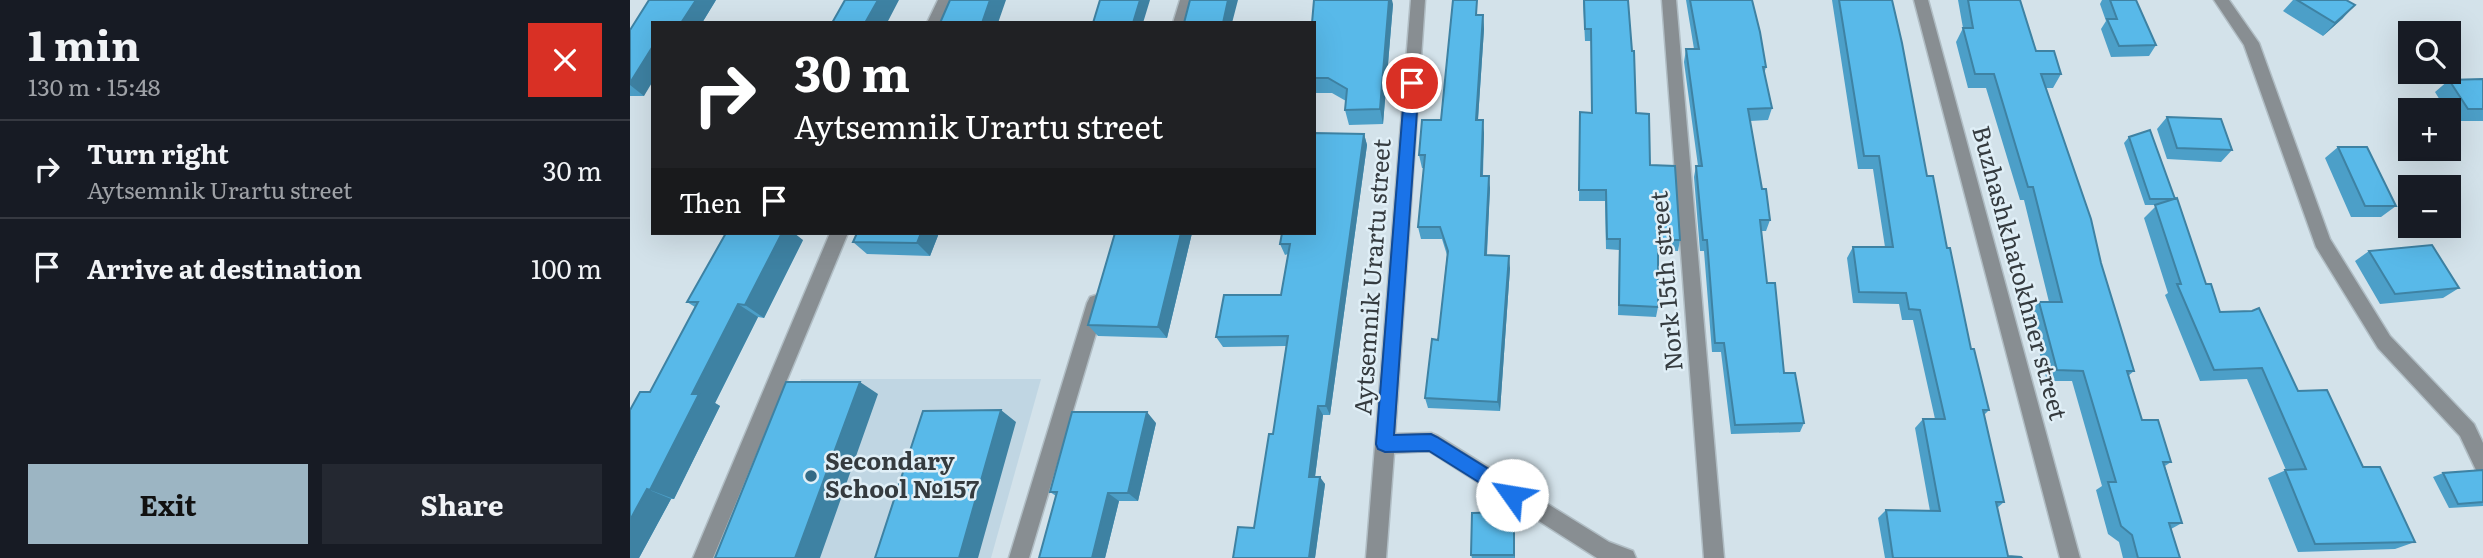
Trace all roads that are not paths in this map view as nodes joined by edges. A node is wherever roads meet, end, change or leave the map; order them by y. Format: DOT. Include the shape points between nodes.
graph roads {
  1 [pos="945,0"];
  2 [pos="1187,0"];
  3 [pos="1418,0"];
  4 [pos="1669,0"];
  5 [pos="1921,0"];
  6 [pos="2221,0"];
  7 [pos="935,21"];
  8 [pos="1181,21"];
  9 [pos="838,235"];
  10 [pos="1101,285"];
  11 [pos="1385,444"];
  12 [pos="2483,463"];
  13 [pos="704,558"];
  14 [pos="1019,558"];
  15 [pos="1376,558"];
  16 [pos="1626,558"];
  17 [pos="1714,558"];
  18 [pos="2070,558"];
  1 -- 7 [label="street"];
  2 -- 8 [label="street"];
  3 -- 11 [label="street, Aytsemnik Urartu street"];
  4 -- 17 [label="street, Nork 15th street"];
  5 -- 18 [label="street, Buzhashkhatokhner street"];
  6 -- 12 [label="street" via="2251,43 2322,242 2384,342 2467,430"];
  9 -- 13 [label="street"];
  10 -- 14 [label="street"];
  11 -- 15 [label="street, Aytsemnik Urartu street"];
  11 -- 16 [label="street" via="1431,442 1604,551"];
}
